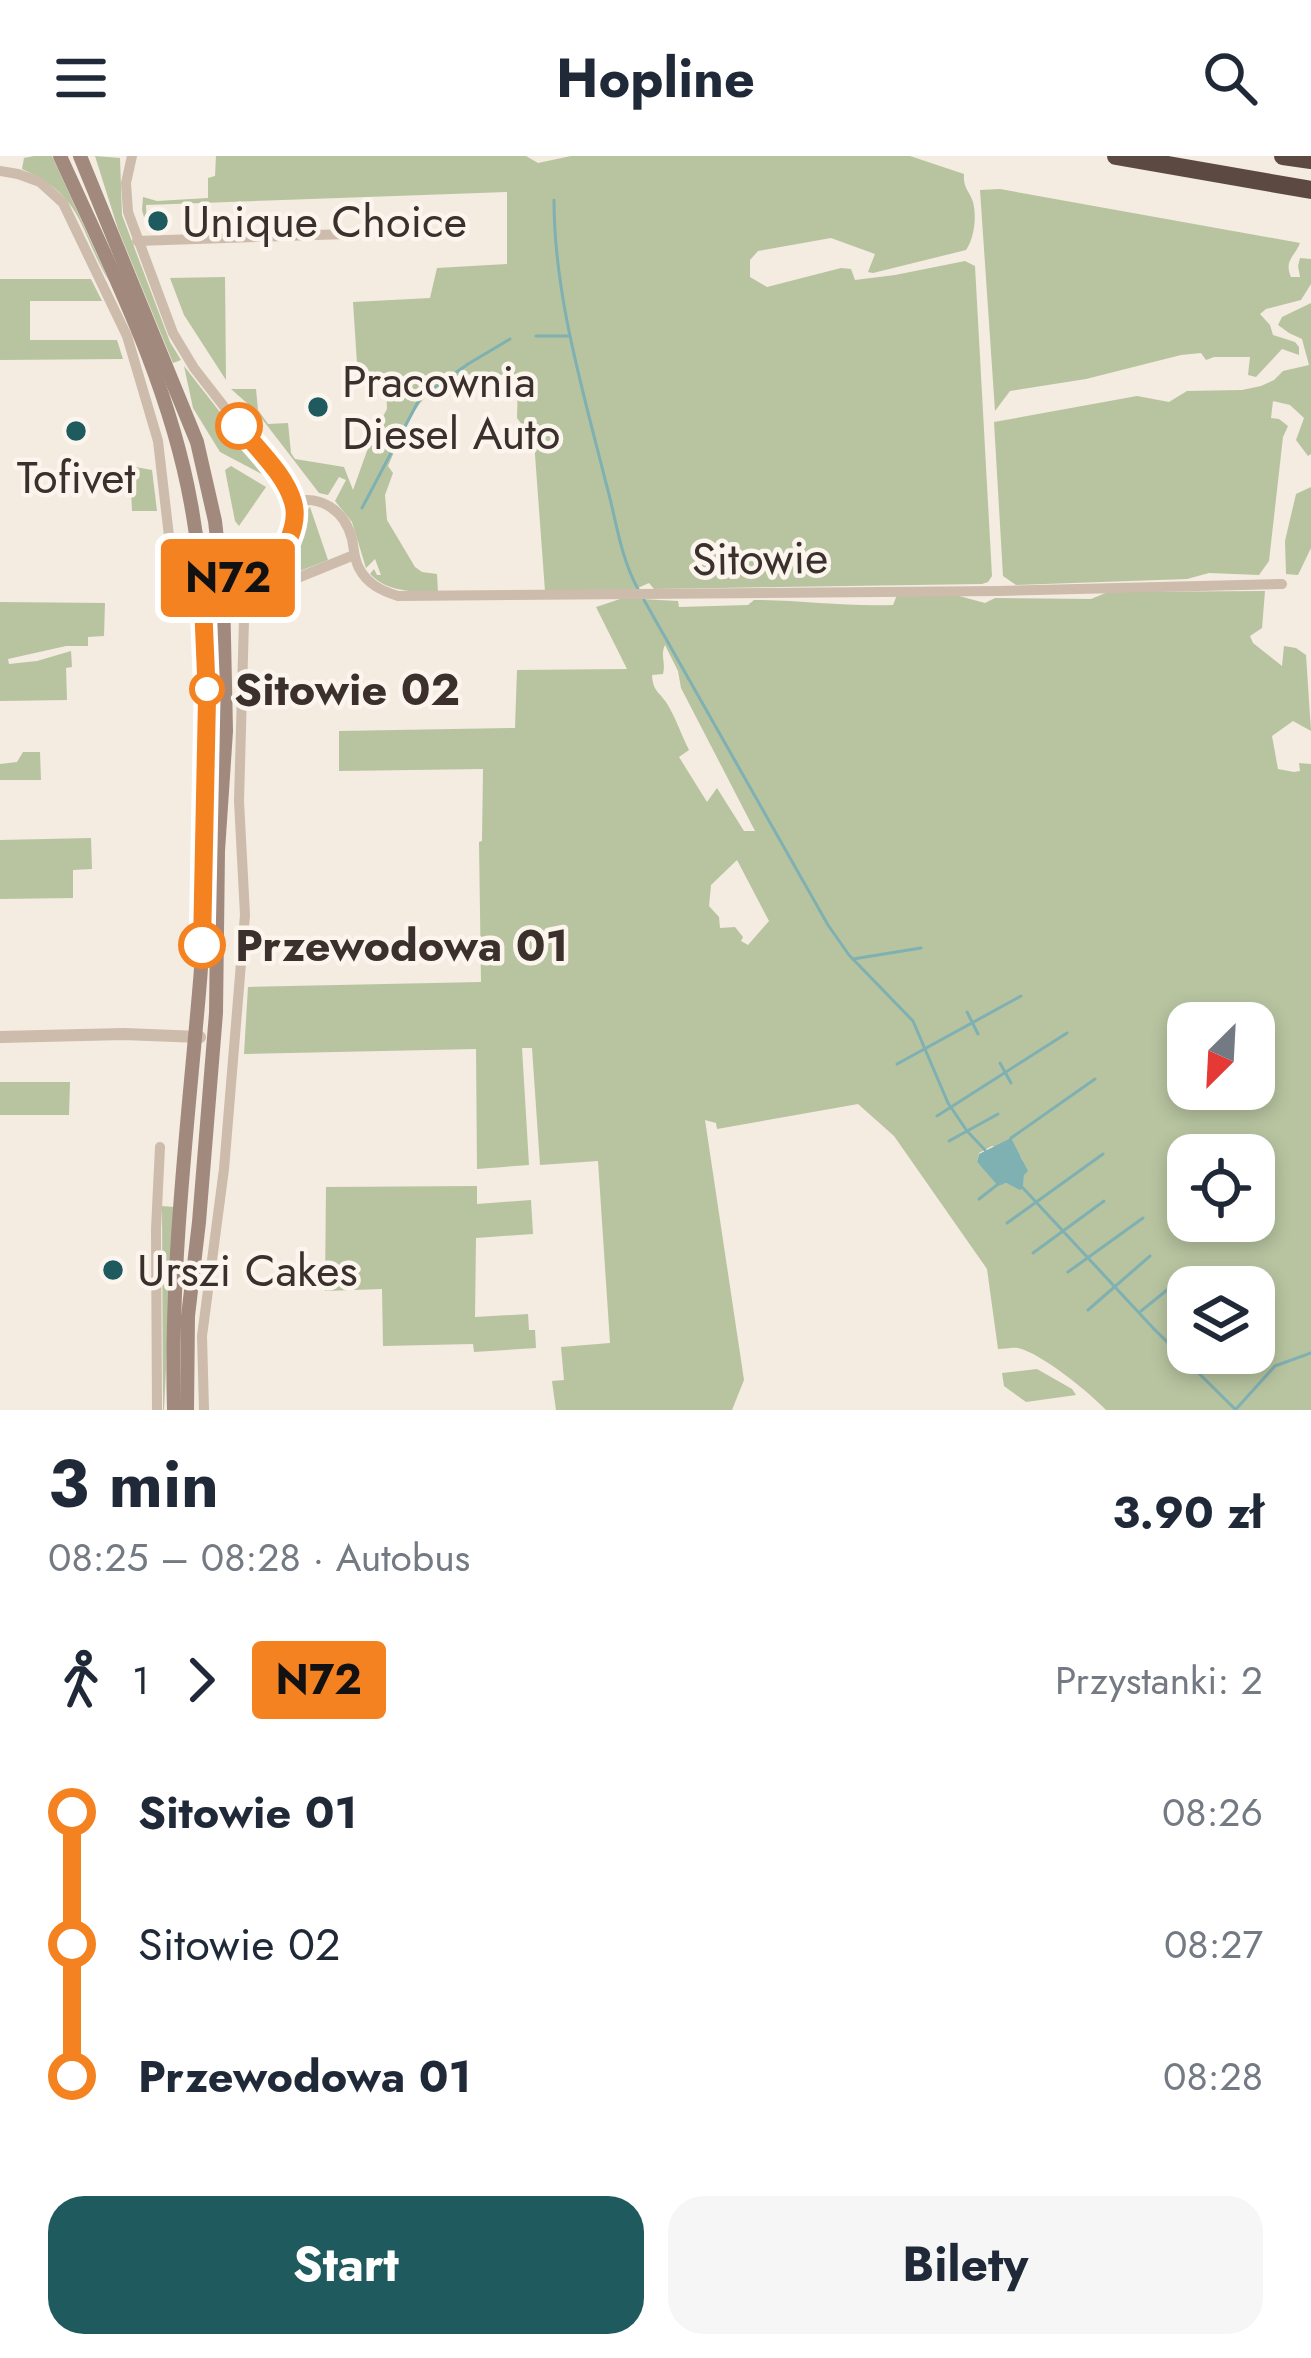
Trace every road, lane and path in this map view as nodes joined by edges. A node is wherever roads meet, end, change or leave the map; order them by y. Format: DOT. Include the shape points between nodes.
graph roads {
  1 [pos="60,156"];
  2 [pos="80,156"];
  3 [pos="132,156"];
  4 [pos="1116,156"];
  5 [pos="1283,156"];
  6 [pos="1311,160"];
  7 [pos="0,171"];
  8 [pos="1311,190"];
  9 [pos="347,234"];
  10 [pos="137,241"];
  11 [pos="293,502"];
  12 [pos="354,555"];
  13 [pos="173,573"];
  14 [pos="222,578"];
  15 [pos="202,580"];
  16 [pos="1282,584"];
  17 [pos="0,1037"];
  18 [pos="195,1037"];
  19 [pos="214,1038"];
  20 [pos="160,1147"];
  21 [pos="157,1410"];
  22 [pos="174,1410"];
  23 [pos="187,1410"];
  24 [pos="204,1410"];
  1 -- 15 [label="main road" via="158,381 189,491"];
  2 -- 14 [label="main road" via="196,442"];
  3 -- 10 [label="street" via="125,190"];
  4 -- 8 [label="highway"];
  5 -- 6 [label="highway"];
  7 -- 13 [label="street" via="58,195 127,336 158,441"];
  9 -- 10 [label="street"];
  10 -- 11 [label="street" via="183,351"];
  11 -- 12 [label="street, Sitowie" via="316,500 337,512"];
  11 -- 14 [label="street" via="295,522 278,558 263,570"];
  12 -- 16 [label="street, Sitowie" via="375,586 413,597"];
  12 -- 24 [label="street" via="269,589 244,620 245,915 203,1321"];
  13 -- 15 [label="street"];
  13 -- 15 [label="street" via="175,588"];
  14 -- 15 [label="street"];
  14 -- 19 [label="main road" via="226,731"];
  15 -- 18 [label="main road" via="206,738"];
  17 -- 18 [label="street"];
  18 -- 19 [label="street"];
  18 -- 22 [label="main road"];
  19 -- 23 [label="main road"];
  20 -- 21 [label="street"];
}
